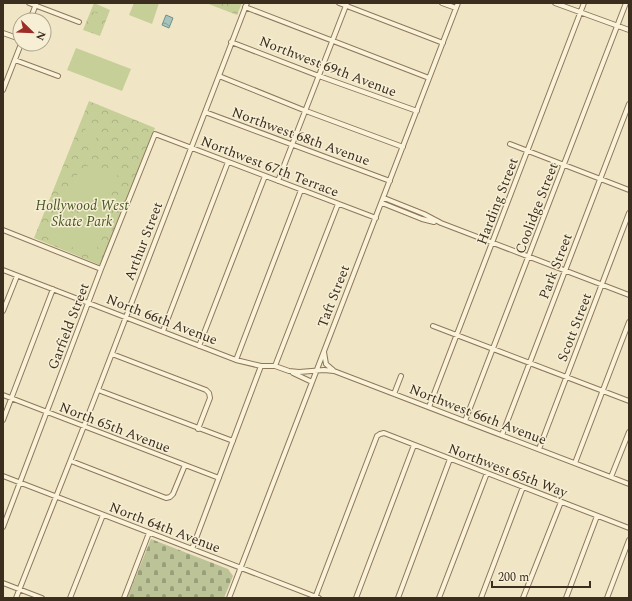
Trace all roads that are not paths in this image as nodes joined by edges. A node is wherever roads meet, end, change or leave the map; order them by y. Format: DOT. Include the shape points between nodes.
graph roads {
  1 [pos="29,3"];
  2 [pos="339,3"];
  3 [pos="442,3"];
  4 [pos="458,3"];
  5 [pos="555,3"];
  6 [pos="584,3"];
  7 [pos="626,3"];
  8 [pos="36,4"];
  9 [pos="347,4"];
  10 [pos="246,5"];
  11 [pos="456,8"];
  12 [pos="580,12"];
  13 [pos="79,22"];
  14 [pos="617,26"];
  15 [pos="629,30"];
  16 [pos="332,41"];
  17 [pos="232,42"];
  18 [pos="443,43"];
  19 [pos="18,52"];
  20 [pos="15,60"];
  21 [pos="6,76"];
  22 [pos="58,76"];
  23 [pos="219,76"];
  24 [pos="319,76"];
  25 [pos="430,78"];
  26 [pos="3,90"];
  27 [pos="629,104"];
  28 [pos="306,111"];
  29 [pos="417,111"];
  30 [pos="205,112"];
  31 [pos="155,134"];
  32 [pos="510,144"];
  33 [pos="292,145"];
  34 [pos="403,147"];
  35 [pos="191,148"];
  36 [pos="528,151"];
  37 [pos="228,162"];
  38 [pos="564,165"];
  39 [pos="265,176"];
  40 [pos="600,179"];
  41 [pos="278,181"];
  42 [pos="390,181"];
  43 [pos="301,190"];
  44 [pos="629,190"];
  45 [pos="384,198"];
  46 [pos="382,203"];
  47 [pos="338,204"];
  48 [pos="629,213"];
  49 [pos="376,218"];
  50 [pos="440,223"];
  51 [pos="3,230"];
  52 [pos="492,243"];
  53 [pos="529,257"];
  54 [pos="102,269"];
  55 [pos="3,270"];
  56 [pos="565,271"];
  57 [pos="17,276"];
  58 [pos="602,285"];
  59 [pos="53,289"];
  60 [pos="629,295"];
  61 [pos="89,303"];
  62 [pos="3,311"];
  63 [pos="127,317"];
  64 [pos="629,322"];
  65 [pos="434,326"];
  66 [pos="163,331"];
  67 [pos="457,335"];
  68 [pos="199,346"];
  69 [pos="493,349"];
  70 [pos="324,352"];
  71 [pos="112,354"];
  72 [pos="236,360"];
  73 [pos="529,363"];
  74 [pos="261,366"];
  75 [pos="275,366"];
  76 [pos="317,370"];
  77 [pos="289,371"];
  78 [pos="334,371"];
  79 [pos="401,376"];
  80 [pos="567,377"];
  81 [pos="312,382"];
  82 [pos="98,390"];
  83 [pos="603,391"];
  84 [pos="394,394"];
  85 [pos="3,395"];
  86 [pos="11,398"];
  87 [pos="629,401"];
  88 [pos="429,407"];
  89 [pos="48,412"];
  90 [pos="3,420"];
  91 [pos="465,421"];
  92 [pos="84,426"];
  93 [pos="198,429"];
  94 [pos="629,432"];
  95 [pos="502,435"];
  96 [pos="233,441"];
  97 [pos="627,442"];
  98 [pos="414,445"];
  99 [pos="539,449"];
  100 [pos="450,459"];
  101 [pos="71,461"];
  102 [pos="575,463"];
  103 [pos="185,465"];
  104 [pos="487,473"];
  105 [pos="3,476"];
  106 [pos="611,477"];
  107 [pos="219,478"];
  108 [pos="21,483"];
  109 [pos="629,484"];
  110 [pos="523,487"];
  111 [pos="57,496"];
  112 [pos="561,502"];
  113 [pos="103,515"];
  114 [pos="597,516"];
  115 [pos="3,527"];
  116 [pos="629,528"];
  117 [pos="149,533"];
  118 [pos="629,540"];
  119 [pos="192,549"];
  120 [pos="241,568"];
  121 [pos="3,583"];
  122 [pos="19,589"];
  123 [pos="16,598"];
  124 [pos="42,598"];
  125 [pos="70,598"];
  126 [pos="124,598"];
  127 [pos="229,598"];
  128 [pos="316,598"];
  129 [pos="356,598"];
  130 [pos="398,598"];
  131 [pos="439,598"];
  132 [pos="481,598"];
  133 [pos="523,598"];
  134 [pos="566,598"];
  135 [pos="607,598"];
  1 -- 8 [label="street"];
  2 -- 9 [label="street"];
  3 -- 11 [label="street"];
  4 -- 11 [label="street, Taft Street"];
  5 -- 12 [label="street"];
  6 -- 12 [label="street, Harding Street"];
  7 -- 14 [label="street, Coolidge Street"];
  8 -- 13 [label="street"];
  9 -- 16 [label="street"];
  9 -- 18 [label="street"];
  10 -- 16 [label="street"];
  10 -- 17 [label="street, Arthur Street"];
  11 -- 18 [label="street, Taft Street"];
  12 -- 14 [label="street"];
  12 -- 36 [label="street, Harding Street"];
  14 -- 15 [label="street"];
  14 -- 38 [label="street, Coolidge Street"];
  16 -- 24 [label="street"];
  16 -- 25 [label="street"];
  17 -- 23 [label="street, Arthur Street"];
  17 -- 24 [label="street, Northwest 69th Avenue"];
  18 -- 25 [label="street, Taft Street"];
  19 -- 20 [label="street"];
  20 -- 21 [label="street"];
  20 -- 22 [label="street"];
  21 -- 26 [label="street"];
  23 -- 28 [label="street"];
  23 -- 30 [label="street, Arthur Street"];
  24 -- 28 [label="street"];
  24 -- 29 [label="street, Northwest 69th Avenue"];
  25 -- 29 [label="street, Taft Street"];
  27 -- 40 [label="street, Park Street"];
  28 -- 33 [label="street"];
  28 -- 34 [label="street"];
  29 -- 34 [label="street, Taft Street"];
  30 -- 33 [label="street, Northwest 68th Avenue"];
  30 -- 35 [label="street, Arthur Street"];
  31 -- 35 [label="street, Northwest 67th Terrace"];
  31 -- 54 [label="street, Garfield Street"];
  32 -- 36 [label="street"];
  33 -- 41 [label="street"];
  33 -- 42 [label="street, Northwest 68th Avenue"];
  34 -- 42 [label="street, Taft Street"];
  35 -- 37 [label="street, Northwest 67th Terrace"];
  35 -- 63 [label="street, Arthur Street"];
  36 -- 38 [label="street"];
  36 -- 52 [label="street, Harding Street"];
  37 -- 39 [label="street, Northwest 67th Terrace"];
  37 -- 66 [label="street"];
  38 -- 40 [label="street"];
  38 -- 53 [label="street, Coolidge Street"];
  39 -- 41 [label="street, Northwest 67th Terrace"];
  39 -- 68 [label="street"];
  40 -- 44 [label="street"];
  40 -- 56 [label="street, Park Street"];
  41 -- 43 [label="street, Northwest 67th Terrace"];
  42 -- 45 [label="street, Taft Street"];
  43 -- 47 [label="street, Northwest 67th Terrace"];
  43 -- 72 [label="street"];
  45 -- 46 [label="street, Taft Street"];
  45 -- 50 [label="street"];
  46 -- 49 [label="street, Taft Street"];
  46 -- 50 [label="street" via="422,219"];
  47 -- 49 [label="street, Northwest 67th Terrace"];
  47 -- 75 [label="street"];
  48 -- 58 [label="street, Scott Street"];
  49 -- 70 [label="street, Taft Street"];
  50 -- 52 [label="street"];
  51 -- 54 [label="street"];
  52 -- 53 [label="street"];
  52 -- 67 [label="street, Harding Street"];
  53 -- 56 [label="street"];
  53 -- 69 [label="street, Coolidge Street"];
  54 -- 61 [label="street, Garfield Street"];
  55 -- 57 [label="street, North 66th Avenue"];
  56 -- 58 [label="street"];
  56 -- 73 [label="street, Park Street"];
  57 -- 59 [label="street, North 66th Avenue"];
  57 -- 62 [label="street"];
  58 -- 60 [label="street"];
  58 -- 80 [label="street, Scott Street"];
  59 -- 61 [label="street, North 66th Avenue"];
  59 -- 86 [label="street"];
  61 -- 63 [label="street, North 66th Avenue"];
  61 -- 89 [label="street, Garfield Street"];
  63 -- 66 [label="street, North 66th Avenue"];
  63 -- 71 [label="street, Arthur Street"];
  64 -- 83 [label="street"];
  65 -- 67 [label="street"];
  66 -- 68 [label="street, North 66th Avenue"];
  67 -- 69 [label="street"];
  67 -- 88 [label="street, Harding Street"];
  68 -- 72 [label="street, North 66th Avenue"];
  69 -- 73 [label="street"];
  69 -- 91 [label="street, Coolidge Street"];
  70 -- 76 [label="street, Taft Street"];
  70 -- 78 [label="street" via="326,364"];
  71 -- 82 [label="street, Arthur Street"];
  71 -- 93 [label="street" via="210,393"];
  72 -- 74 [label="street, North 66th Avenue"];
  73 -- 80 [label="street"];
  73 -- 95 [label="street, Park Street"];
  74 -- 75 [label="street, North 66th Avenue"];
  74 -- 96 [label="street"];
  75 -- 77 [label="street, North 66th Avenue"];
  76 -- 77 [label="street, North 66th Avenue"];
  76 -- 78 [label="street, Northwest 66th Avenue"];
  76 -- 81 [label="street, Taft Street"];
  77 -- 81 [label="street"];
  78 -- 84 [label="street, Northwest 66th Avenue"];
  79 -- 84 [label="street"];
  80 -- 83 [label="street"];
  80 -- 99 [label="street, Scott Street"];
  81 -- 120 [label="street, Taft Street"];
  82 -- 92 [label="street, Arthur Street"];
  82 -- 93 [label="street"];
  83 -- 87 [label="street"];
  83 -- 102 [label="street"];
  84 -- 88 [label="street, Northwest 66th Avenue"];
  85 -- 86 [label="street, North 65th Avenue"];
  86 -- 89 [label="street, North 65th Avenue"];
  86 -- 90 [label="street"];
  88 -- 91 [label="street, Northwest 66th Avenue"];
  89 -- 92 [label="street, North 65th Avenue"];
  89 -- 108 [label="street, Garfield Street"];
  91 -- 95 [label="street, Northwest 66th Avenue"];
  92 -- 101 [label="street, Arthur Street"];
  92 -- 103 [label="street, North 65th Avenue"];
  93 -- 96 [label="street"];
  94 -- 97 [label="street"];
  95 -- 99 [label="street, Northwest 66th Avenue"];
  96 -- 107 [label="street"];
  97 -- 106 [label="street"];
  98 -- 100 [label="street, Northwest 65th Way"];
  98 -- 128 [label="street, Northwest 65th Way" via="384,434 377,436"];
  98 -- 129 [label="street"];
  99 -- 102 [label="street, Northwest 66th Avenue"];
  100 -- 104 [label="street, Northwest 65th Way"];
  100 -- 130 [label="street"];
  101 -- 103 [label="street" via="166,498 173,494"];
  101 -- 111 [label="street, Arthur Street"];
  102 -- 106 [label="street, Northwest 66th Avenue"];
  103 -- 107 [label="street, North 65th Avenue"];
  104 -- 110 [label="street, Northwest 65th Way"];
  104 -- 131 [label="street"];
  105 -- 108 [label="street, North 64th Avenue"];
  106 -- 109 [label="street, Northwest 66th Avenue"];
  107 -- 119 [label="street"];
  108 -- 111 [label="street, North 64th Avenue"];
  108 -- 115 [label="street, Garfield Street"];
  110 -- 112 [label="street, Northwest 65th Way"];
  110 -- 132 [label="street"];
  111 -- 113 [label="street, North 64th Avenue"];
  111 -- 122 [label="street, Arthur Street"];
  112 -- 114 [label="street, Northwest 65th Way"];
  112 -- 133 [label="street"];
  113 -- 117 [label="street, North 64th Avenue"];
  113 -- 125 [label="street"];
  114 -- 116 [label="street, Northwest 65th Way"];
  114 -- 134 [label="street"];
  117 -- 119 [label="street, North 64th Avenue"];
  117 -- 126 [label="street"];
  118 -- 135 [label="street"];
  119 -- 120 [label="street, North 64th Avenue"];
  120 -- 127 [label="street, Taft Street"];
  120 -- 128 [label="street, North 64th Avenue"];
  121 -- 122 [label="street"];
  122 -- 123 [label="street, Arthur Street"];
  122 -- 124 [label="street"];
}
